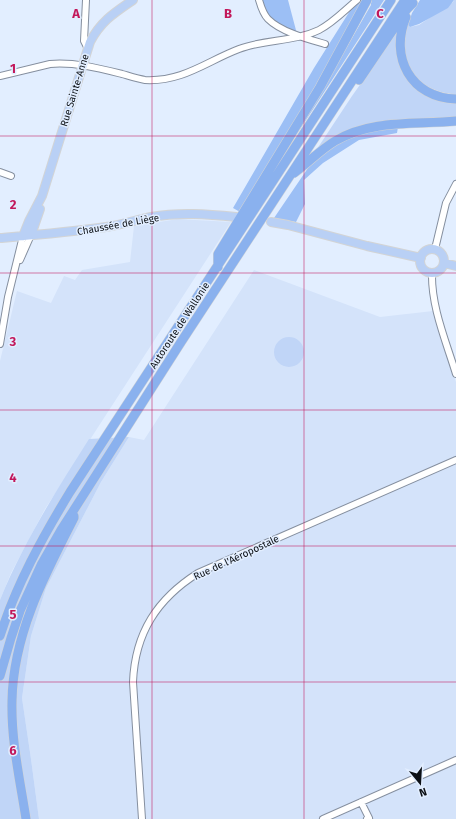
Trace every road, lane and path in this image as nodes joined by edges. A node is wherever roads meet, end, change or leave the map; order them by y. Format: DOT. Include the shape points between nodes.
graph roads {
  1 [pos="86,0"];
  2 [pos="133,0"];
  3 [pos="259,0"];
  4 [pos="357,0"];
  5 [pos="367,0"];
  6 [pos="391,0"];
  7 [pos="411,1"];
  8 [pos="300,36"];
  9 [pos="325,44"];
  10 [pos="87,47"];
  11 [pos="82,64"];
  12 [pos="0,76"];
  13 [pos="456,99"];
  14 [pos="456,121"];
  15 [pos="0,172"];
  16 [pos="10,176"];
  17 [pos="289,176"];
  18 [pos="456,184"];
  19 [pos="42,196"];
  20 [pos="37,217"];
  21 [pos="236,217"];
  22 [pos="29,221"];
  23 [pos="271,222"];
  24 [pos="46,234"];
  25 [pos="27,235"];
  26 [pos="0,238"];
  27 [pos="435,249"];
  28 [pos="20,250"];
  29 [pos="421,258"];
  30 [pos="444,263"];
  31 [pos="456,266"];
  32 [pos="218,267"];
  33 [pos="432,272"];
  34 [pos="13,278"];
  35 [pos="0,344"];
  36 [pos="456,374"];
  37 [pos="456,460"];
  38 [pos="74,509"];
  39 [pos="0,636"];
  40 [pos="0,676"];
  41 [pos="456,760"];
  42 [pos="361,802"];
  43 [pos="26,819"];
  44 [pos="142,819"];
  45 [pos="323,819"];
  46 [pos="367,819"];
  1 -- 10 [label="street" via="84,41"];
  2 -- 10 [label="main road, Rue Sainte-Anne" via="103,22"];
  3 -- 8 [label="street" via="268,19 275,25"];
  4 -- 8 [label="street" via="321,29"];
  5 -- 32 [label="highway" via="320,87 218,254"];
  6 -- 32 [label="highway, Autoroute de Wallonie"];
  7 -- 13 [label="highway" via="401,34 400,52 406,69 410,77 426,91 442,98"];
  7 -- 17 [label="highway, Autoroute de Wallonie" via="314,146 306,151"];
  8 -- 9 [label="street"];
  8 -- 11 [label="street" via="239,49 189,73 161,79 145,80"];
  10 -- 11 [label="main road, Rue Sainte-Anne"];
  11 -- 12 [label="street" via="50,64"];
  11 -- 19 [label="main road, Rue Sainte-Anne"];
  14 -- 17 [label="highway" via="389,124 353,132 327,146"];
  15 -- 16 [label="street"];
  17 -- 38 [label="highway, Autoroute de Wallonie"];
  18 -- 27 [label="street" via="446,203"];
  19 -- 20 [label="main road, Rue Sainte-Anne"];
  19 -- 22 [label="main road, Rue Sainte-Anne"];
  20 -- 24 [label="main road" via="39,228"];
  20 -- 25 [label="main road, Rue Sainte-Anne"];
  21 -- 24 [label="main road, Chaussée de Liège" via="180,214"];
  22 -- 25 [label="main road, Rue Sainte-Anne"];
  22 -- 26 [label="main road" via="18,230"];
  23 -- 29 [label="main road"];
  24 -- 25 [label="main road, Chaussée de Liège"];
  25 -- 26 [label="main road, Chaussée de Liège"];
  25 -- 28 [label="street"];
  25 -- 34 [label="street"];
  26 -- 28 [label="street" via="15,242"];
  27 -- 29 [label="main road" via="427,250"];
  27 -- 30 [label="main road" via="442,254"];
  28 -- 34 [label="street"];
  29 -- 33 [label="main road" via="424,269"];
  30 -- 31 [label="main road"];
  30 -- 33 [label="main road" via="439,270"];
  32 -- 39 [label="highway, Autoroute de Wallonie" via="50,526 21,583"];
  33 -- 36 [label="street" via="437,313"];
  34 -- 35 [label="street"];
  37 -- 44 [label="street, Rue de l'Aéropostale" via="198,573 172,592 159,606 143,633 133,668"];
  38 -- 40 [label="highway, Autoroute de Wallonie" via="28,594"];
  38 -- 43 [label="highway" via="74,518 35,599 22,633 16,660 12,730"];
  41 -- 42 [label="street"];
  42 -- 45 [label="street"];
  42 -- 46 [label="street"];
}
